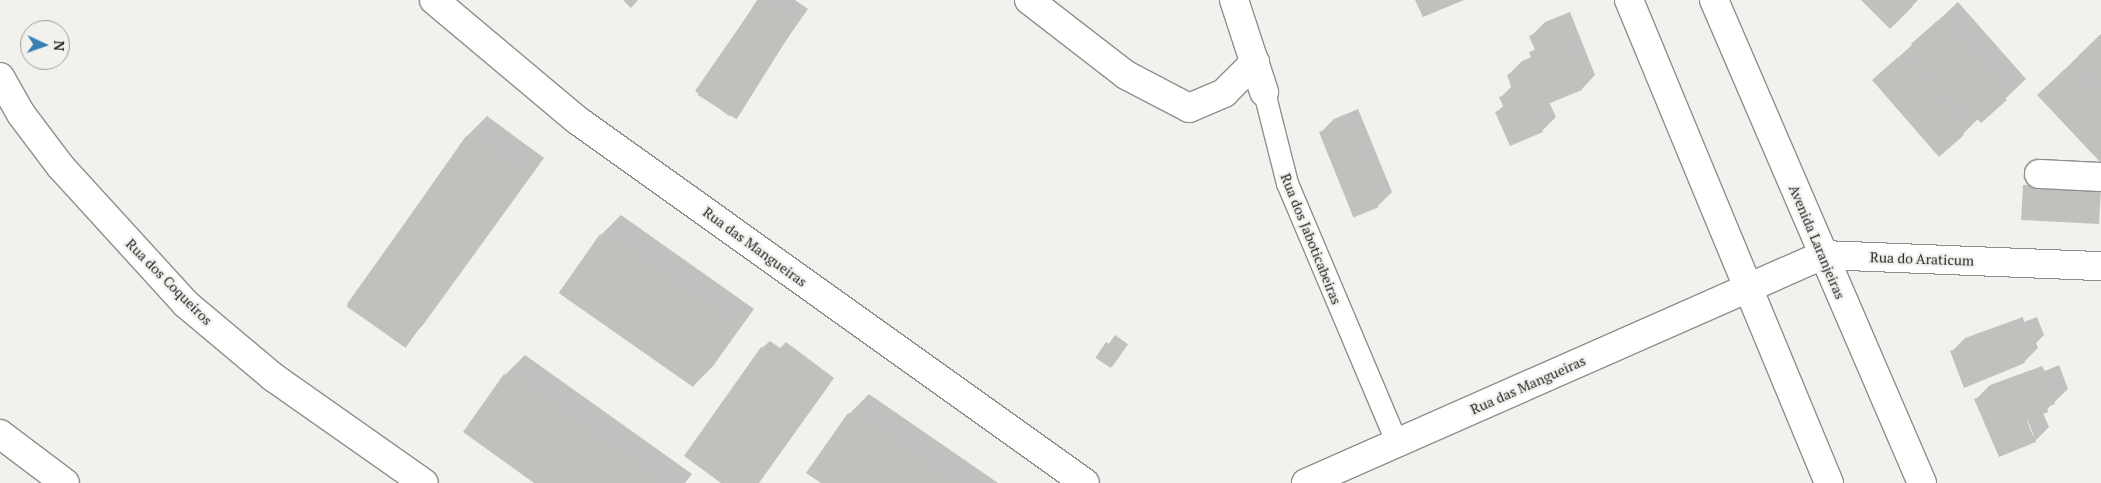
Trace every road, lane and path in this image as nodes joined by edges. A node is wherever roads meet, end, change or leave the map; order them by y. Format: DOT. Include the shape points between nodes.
graph roads {
  1 [pos="434,0"];
  2 [pos="1029,0"];
  3 [pos="1234,0"];
  4 [pos="1629,0"];
  5 [pos="1714,0"];
  6 [pos="1255,62"];
  7 [pos="0,77"];
  8 [pos="1264,92"];
  9 [pos="2039,174"];
  10 [pos="2101,177"];
  11 [pos="1823,255"];
  12 [pos="2101,266"];
  13 [pos="1750,287"];
  14 [pos="0,434"];
  15 [pos="1397,443"];
  16 [pos="65,483"];
  17 [pos="424,483"];
  18 [pos="1085,483"];
  19 [pos="1306,483"];
  20 [pos="1829,483"];
  21 [pos="1922,483"];
  1 -- 18 [label="street, Rua das Mangueiras" via="577,120"];
  2 -- 6 [label="street" via="1126,75 1189,108 1224,94"];
  3 -- 6 [label="street, Rua dos Jaboticabeiras"];
  4 -- 13 [label="street"];
  5 -- 11 [label="street, Avenida Laranjeiras"];
  6 -- 8 [label="street, Rua dos Jaboticabeiras"];
  7 -- 17 [label="street, Rua dos Coqueiros" via="22,114 61,167 186,304 273,377"];
  8 -- 15 [label="lane, Rua dos Jaboticabeiras" via="1287,183"];
  9 -- 10 [label="street"];
  11 -- 12 [label="street, Rua do Araticum"];
  11 -- 13 [label="street, Rua do Araticum"];
  11 -- 21 [label="street, Avenida Laranjeiras"];
  13 -- 15 [label="street, Rua das Mangueiras"];
  13 -- 20 [label="street"];
  14 -- 16 [label="street"];
  15 -- 19 [label="street, Rua das Mangueiras"];
}
